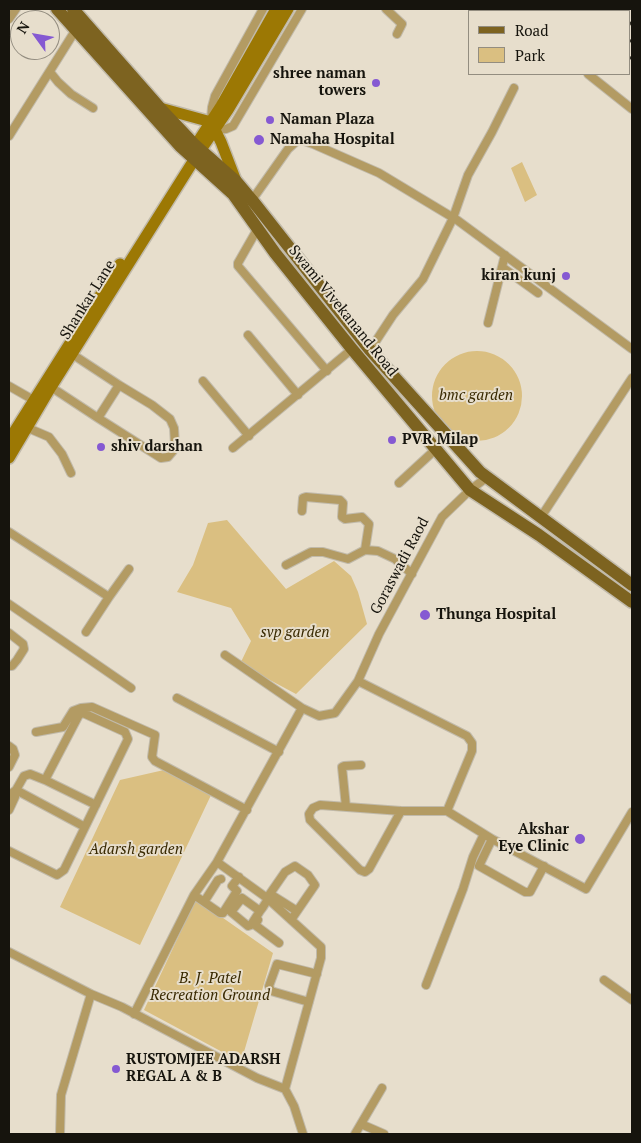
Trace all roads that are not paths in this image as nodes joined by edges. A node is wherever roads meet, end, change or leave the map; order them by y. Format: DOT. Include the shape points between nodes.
graph roads {
  1 [pos="16,9"];
  2 [pos="57,9"];
  3 [pos="73,9"];
  4 [pos="263,9"];
  5 [pos="276,9"];
  6 [pos="288,9"];
  7 [pos="302,9"];
  8 [pos="386,9"];
  9 [pos="9,19"];
  10 [pos="75,31"];
  11 [pos="397,34"];
  12 [pos="50,72"];
  13 [pos="589,75"];
  14 [pos="514,88"];
  15 [pos="94,108"];
  16 [pos="160,108"];
  17 [pos="224,108"];
  18 [pos="632,109"];
  19 [pos="213,126"];
  20 [pos="9,136"];
  21 [pos="195,152"];
  22 [pos="236,182"];
  23 [pos="252,200"];
  24 [pos="453,218"];
  25 [pos="258,228"];
  26 [pos="508,258"];
  27 [pos="504,268"];
  28 [pos="544,284"];
  29 [pos="488,323"];
  30 [pos="248,335"];
  31 [pos="352,349"];
  32 [pos="632,349"];
  33 [pos="370,350"];
  34 [pos="72,354"];
  35 [pos="327,371"];
  36 [pos="632,378"];
  37 [pos="204,382"];
  38 [pos="119,385"];
  39 [pos="9,386"];
  40 [pos="51,387"];
  41 [pos="298,396"];
  42 [pos="37,402"];
  43 [pos="98,418"];
  44 [pos="28,428"];
  45 [pos="249,436"];
  46 [pos="9,440"];
  47 [pos="233,448"];
  48 [pos="436,448"];
  49 [pos="9,458"];
  50 [pos="71,472"];
  51 [pos="486,478"];
  52 [pos="399,483"];
  53 [pos="470,490"];
  54 [pos="302,511"];
  55 [pos="541,517"];
  56 [pos="9,532"];
  57 [pos="365,550"];
  58 [pos="286,565"];
  59 [pos="129,569"];
  60 [pos="412,574"];
  61 [pos="632,585"];
  62 [pos="109,597"];
  63 [pos="632,602"];
  64 [pos="9,604"];
  65 [pos="86,632"];
  66 [pos="9,633"];
  67 [pos="225,655"];
  68 [pos="9,666"];
  69 [pos="358,681"];
  70 [pos="131,688"];
  71 [pos="177,698"];
  72 [pos="302,708"];
  73 [pos="36,732"];
  74 [pos="9,746"];
  75 [pos="279,752"];
  76 [pos="361,765"];
  77 [pos="9,767"];
  78 [pos="45,780"];
  79 [pos="16,790"];
  80 [pos="9,798"];
  81 [pos="96,805"];
  82 [pos="346,807"];
  83 [pos="9,810"];
  84 [pos="247,810"];
  85 [pos="401,811"];
  86 [pos="447,811"];
  87 [pos="632,812"];
  88 [pos="85,827"];
  89 [pos="484,834"];
  90 [pos="492,839"];
  91 [pos="9,852"];
  92 [pos="217,862"];
  93 [pos="544,866"];
  94 [pos="239,877"];
  95 [pos="221,879"];
  96 [pos="252,887"];
  97 [pos="194,895"];
  98 [pos="269,898"];
  99 [pos="244,899"];
  100 [pos="204,902"];
  101 [pos="260,911"];
  102 [pos="296,911"];
  103 [pos="291,920"];
  104 [pos="279,943"];
  105 [pos="9,952"];
  106 [pos="317,974"];
  107 [pos="604,980"];
  108 [pos="426,985"];
  109 [pos="91,994"];
  110 [pos="632,1000"];
  111 [pos="309,1002"];
  112 [pos="134,1014"];
  113 [pos="382,1088"];
  114 [pos="285,1089"];
  115 [pos="361,1124"];
  116 [pos="60,1134"];
  117 [pos="303,1134"];
  118 [pos="356,1134"];
  119 [pos="384,1134"];
  1 -- 9 [label="street"];
  2 -- 10 [label="main road, Swami Vivekanand Road"];
  3 -- 16 [label="main road, Swami Vivekanand Road"];
  4 -- 19 [label="street" via="215,96"];
  5 -- 17 [label="street"];
  6 -- 17 [label="street"];
  7 -- 19 [label="street" via="233,126 226,129"];
  8 -- 11 [label="street" via="402,24"];
  10 -- 12 [label="street"];
  10 -- 21 [label="main road, Swami Vivekanand Road"];
  12 -- 15 [label="street" via="71,94"];
  12 -- 20 [label="street"];
  13 -- 18 [label="street"];
  14 -- 24 [label="street" via="468,175"];
  16 -- 19 [label="street"];
  16 -- 21 [label="main road, Swami Vivekanand Road"];
  17 -- 19 [label="street"];
  19 -- 21 [label="street"];
  19 -- 22 [label="street"];
  21 -- 22 [label="main road, Swami Vivekanand Road"];
  21 -- 25 [label="main road, Swami Vivekanand Road"];
  21 -- 34 [label="street, Shankar Lane"];
  21 -- 42 [label="street, Shankar Lane"];
  22 -- 23 [label="main road, Swami Vivekanand Road"];
  23 -- 24 [label="street" via="288,149 299,139 379,173"];
  23 -- 33 [label="main road, Swami Vivekanand Road"];
  24 -- 26 [label="street"];
  24 -- 33 [label="street" via="423,278"];
  25 -- 31 [label="main road, Swami Vivekanand Road"];
  25 -- 35 [label="street" via="238,266"];
  26 -- 27 [label="street"];
  26 -- 28 [label="street"];
  27 -- 28 [label="street" via="537,294"];
  27 -- 29 [label="street"];
  28 -- 32 [label="street"];
  30 -- 41 [label="street"];
  31 -- 35 [label="street"];
  31 -- 48 [label="main road, Swami Vivekanand Road"];
  33 -- 51 [label="main road, Swami Vivekanand Road"];
  34 -- 38 [label="street"];
  34 -- 40 [label="street, Shankar Lane"];
  35 -- 41 [label="street"];
  36 -- 55 [label="street"];
  37 -- 45 [label="street"];
  38 -- 43 [label="street"];
  38 -- 43 [label="street" via="170,419 175,438 172,451 168,457 160,458"];
  39 -- 42 [label="street"];
  40 -- 42 [label="street, Shankar Lane"];
  40 -- 43 [label="street"];
  41 -- 45 [label="street"];
  42 -- 44 [label="street, Shankar Lane"];
  42 -- 46 [label="street, Shankar Lane"];
  44 -- 49 [label="street, Shankar Lane"];
  44 -- 50 [label="street" via="49,437"];
  45 -- 47 [label="street"];
  48 -- 52 [label="street"];
  48 -- 53 [label="main road, Swami Vivekanand Road"];
  51 -- 53 [label="street, Goraswadi Raod"];
  51 -- 55 [label="main road, Swami Vivekanand Road"];
  53 -- 60 [label="street, Goraswadi Raod" via="442,517"];
  53 -- 63 [label="main road, Swami Vivekanand Road"];
  54 -- 57 [label="street" via="303,498 306,497 340,500 343,503 342,517 362,517 369,524"];
  55 -- 61 [label="main road, Swami Vivekanand Road"];
  56 -- 62 [label="street"];
  57 -- 58 [label="street" via="348,559 311,552"];
  57 -- 60 [label="street" via="378,550"];
  59 -- 62 [label="street"];
  60 -- 69 [label="street, Goraswadi Raod"];
  62 -- 65 [label="street"];
  64 -- 70 [label="street"];
  66 -- 68 [label="street" via="23,644 24,649"];
  67 -- 72 [label="street, Goraswadi Raod"];
  69 -- 72 [label="street, Goraswadi Raod" via="335,714 320,716"];
  69 -- 86 [label="street" via="467,736 472,743 472,751"];
  71 -- 75 [label="street"];
  72 -- 75 [label="street"];
  73 -- 84 [label="street" via="63,727 73,711 92,707 155,735 152,757 156,761"];
  74 -- 77 [label="street" via="15,755"];
  75 -- 84 [label="street"];
  76 -- 82 [label="street" via="342,768"];
  78 -- 79 [label="street" via="30,774 24,776"];
  78 -- 81 [label="street"];
  78 -- 81 [label="street" via="79,715 83,713 124,732 128,739"];
  79 -- 80 [label="street"];
  79 -- 83 [label="street"];
  79 -- 88 [label="street"];
  81 -- 88 [label="street"];
  82 -- 85 [label="street"];
  82 -- 85 [label="street" via="320,805 313,808 310,820 365,872"];
  84 -- 92 [label="street"];
  85 -- 86 [label="street"];
  86 -- 89 [label="street"];
  87 -- 93 [label="street" via="586,889"];
  88 -- 91 [label="street" via="64,870 57,874"];
  89 -- 90 [label="street"];
  89 -- 108 [label="street"];
  90 -- 93 [label="street"];
  90 -- 93 [label="street" via="479,866 525,892 530,892"];
  92 -- 94 [label="street"];
  92 -- 97 [label="street"];
  94 -- 96 [label="street"];
  94 -- 100 [label="street" via="230,885 237,891 223,913"];
  95 -- 100 [label="street"];
  96 -- 98 [label="street"];
  96 -- 99 [label="street"];
  97 -- 100 [label="street"];
  97 -- 112 [label="street"];
  98 -- 101 [label="street"];
  98 -- 102 [label="street"];
  98 -- 102 [label="street" via="285,872 298,867 315,885"];
  98 -- 103 [label="street"];
  98 -- 104 [label="street" via="255,925"];
  99 -- 101 [label="street"];
  99 -- 101 [label="street" via="240,899 231,912 248,926"];
  102 -- 103 [label="street"];
  103 -- 106 [label="street" via="320,947 322,958"];
  105 -- 109 [label="street"];
  106 -- 111 [label="street"];
  106 -- 111 [label="street" via="277,964 269,986 272,991"];
  107 -- 110 [label="street"];
  109 -- 112 [label="street"];
  109 -- 116 [label="street" via="61,1095"];
  111 -- 114 [label="street"];
  112 -- 114 [label="street" via="257,1078"];
  113 -- 115 [label="street"];
  114 -- 117 [label="street"];
  115 -- 118 [label="street"];
  115 -- 119 [label="street"];
}
